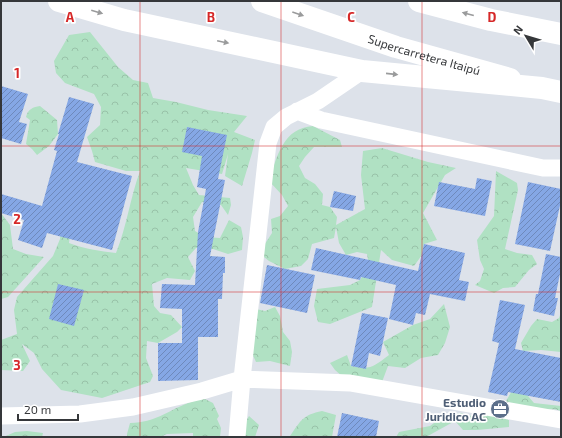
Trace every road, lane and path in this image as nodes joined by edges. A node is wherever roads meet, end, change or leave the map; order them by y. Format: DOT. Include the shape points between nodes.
graph roads {
  1 [pos="59,1"];
  2 [pos="262,1"];
  3 [pos="419,1"];
  4 [pos="561,34"];
  5 [pos="362,71"];
  6 [pos="552,90"];
  7 [pos="297,111"];
  8 [pos="561,168"];
  9 [pos="242,379"];
  10 [pos="1,416"];
  11 [pos="561,420"];
  12 [pos="238,437"];
  1 -- 5 [label="main road, one-way" via="124,20"];
  2 -- 6 [label="main road, Supercarretera Itaipú, one-way" via="396,47"];
  4 -- 3 [label="main road, one-way" via="491,20"];
  5 -- 6 [label="main road, one-way"];
  5 -- 7 [label="street" via="318,101"];
  7 -- 8 [label="street" via="352,127 543,168"];
  7 -- 9 [label="street" via="274,127 268,143"];
  9 -- 10 [label="street" via="133,407 80,414"];
  9 -- 11 [label="street" via="350,383"];
  9 -- 12 [label="street"];
}
